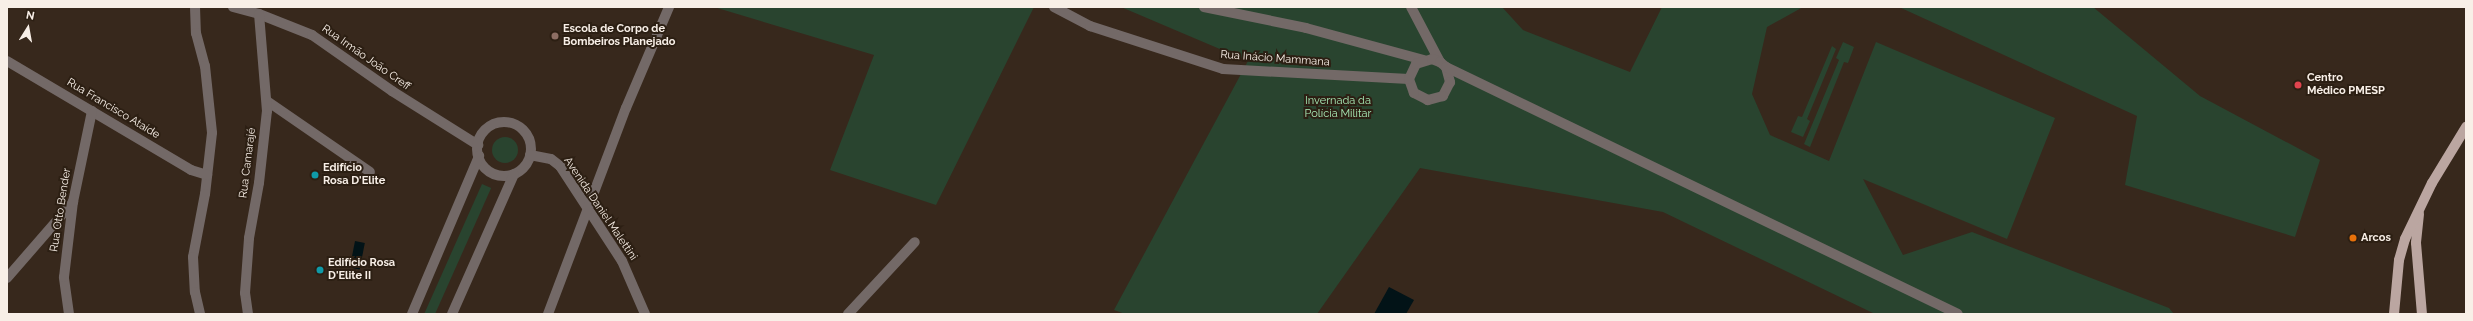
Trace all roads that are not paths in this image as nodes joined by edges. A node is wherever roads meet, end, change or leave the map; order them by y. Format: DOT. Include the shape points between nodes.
graph roads {
  1 [pos="195,7"];
  2 [pos="233,7"];
  3 [pos="669,7"];
  4 [pos="1054,7"];
  5 [pos="1204,7"];
  6 [pos="1411,7"];
  7 [pos="259,14"];
  8 [pos="1424,60"];
  9 [pos="8,62"];
  10 [pos="1443,65"];
  11 [pos="1409,79"];
  12 [pos="267,102"];
  13 [pos="92,111"];
  14 [pos="2466,127"];
  15 [pos="478,145"];
  16 [pos="530,155"];
  17 [pos="479,156"];
  18 [pos="370,172"];
  19 [pos="514,174"];
  20 [pos="207,175"];
  21 [pos="73,202"];
  22 [pos="587,210"];
  23 [pos="2420,210"];
  24 [pos="915,242"];
  25 [pos="7,278"];
  26 [pos="69,314"];
  27 [pos="200,314"];
  28 [pos="248,314"];
  29 [pos="412,314"];
  30 [pos="452,314"];
  31 [pos="548,314"];
  32 [pos="645,314"];
  33 [pos="848,314"];
  34 [pos="1958,314"];
  35 [pos="2394,314"];
  36 [pos="2422,314"];
  1 -- 20 [label="street" via="196,33 210,96 212,133"];
  2 -- 7 [label="street, Rua Irmão João Creff"];
  3 -- 22 [label="street" via="626,108"];
  4 -- 11 [label="street, Rua Inácio Mammana" via="1090,26 1223,69"];
  5 -- 8 [label="street" via="1306,28"];
  6 -- 10 [label="street"];
  7 -- 12 [label="street, Rua Camarajé"];
  7 -- 15 [label="street, Rua Irmão João Creff" via="312,35 392,91"];
  8 -- 10 [label="street"];
  8 -- 11 [label="street" via="1416,64"];
  9 -- 13 [label="street, Rua Francisco Ataíde"];
  10 -- 11 [label="street" via="1450,82 1448,90 1436,99 1428,100 1414,93"];
  10 -- 34 [label="street"];
  12 -- 18 [label="street"];
  12 -- 28 [label="street, Rua Camarajé" via="244,293"];
  13 -- 20 [label="street, Rua Francisco Ataíde" via="192,170"];
  13 -- 21 [label="street, Rua Otto Bender"];
  14 -- 23 [label="main road" via="2432,183"];
  15 -- 16 [label="street" via="485,131 491,126 506,122 526,133 530,140"];
  15 -- 17 [label="street"];
  16 -- 19 [label="street" via="526,165"];
  16 -- 22 [label="street, Avenida Daniel Malettini" via="554,161"];
  17 -- 19 [label="street" via="486,169 492,173"];
  17 -- 29 [label="street"];
  19 -- 30 [label="street"];
  20 -- 27 [label="street" via="193,257 195,292"];
  21 -- 25 [label="street"];
  21 -- 26 [label="street, Rua Otto Bender" via="64,277"];
  22 -- 31 [label="street"];
  22 -- 32 [label="street, Avenida Daniel Malettini" via="622,261"];
  23 -- 35 [label="main road" via="2403,246"];
  23 -- 36 [label="main road" via="2416,242"];
  24 -- 33 [label="street"];
}
